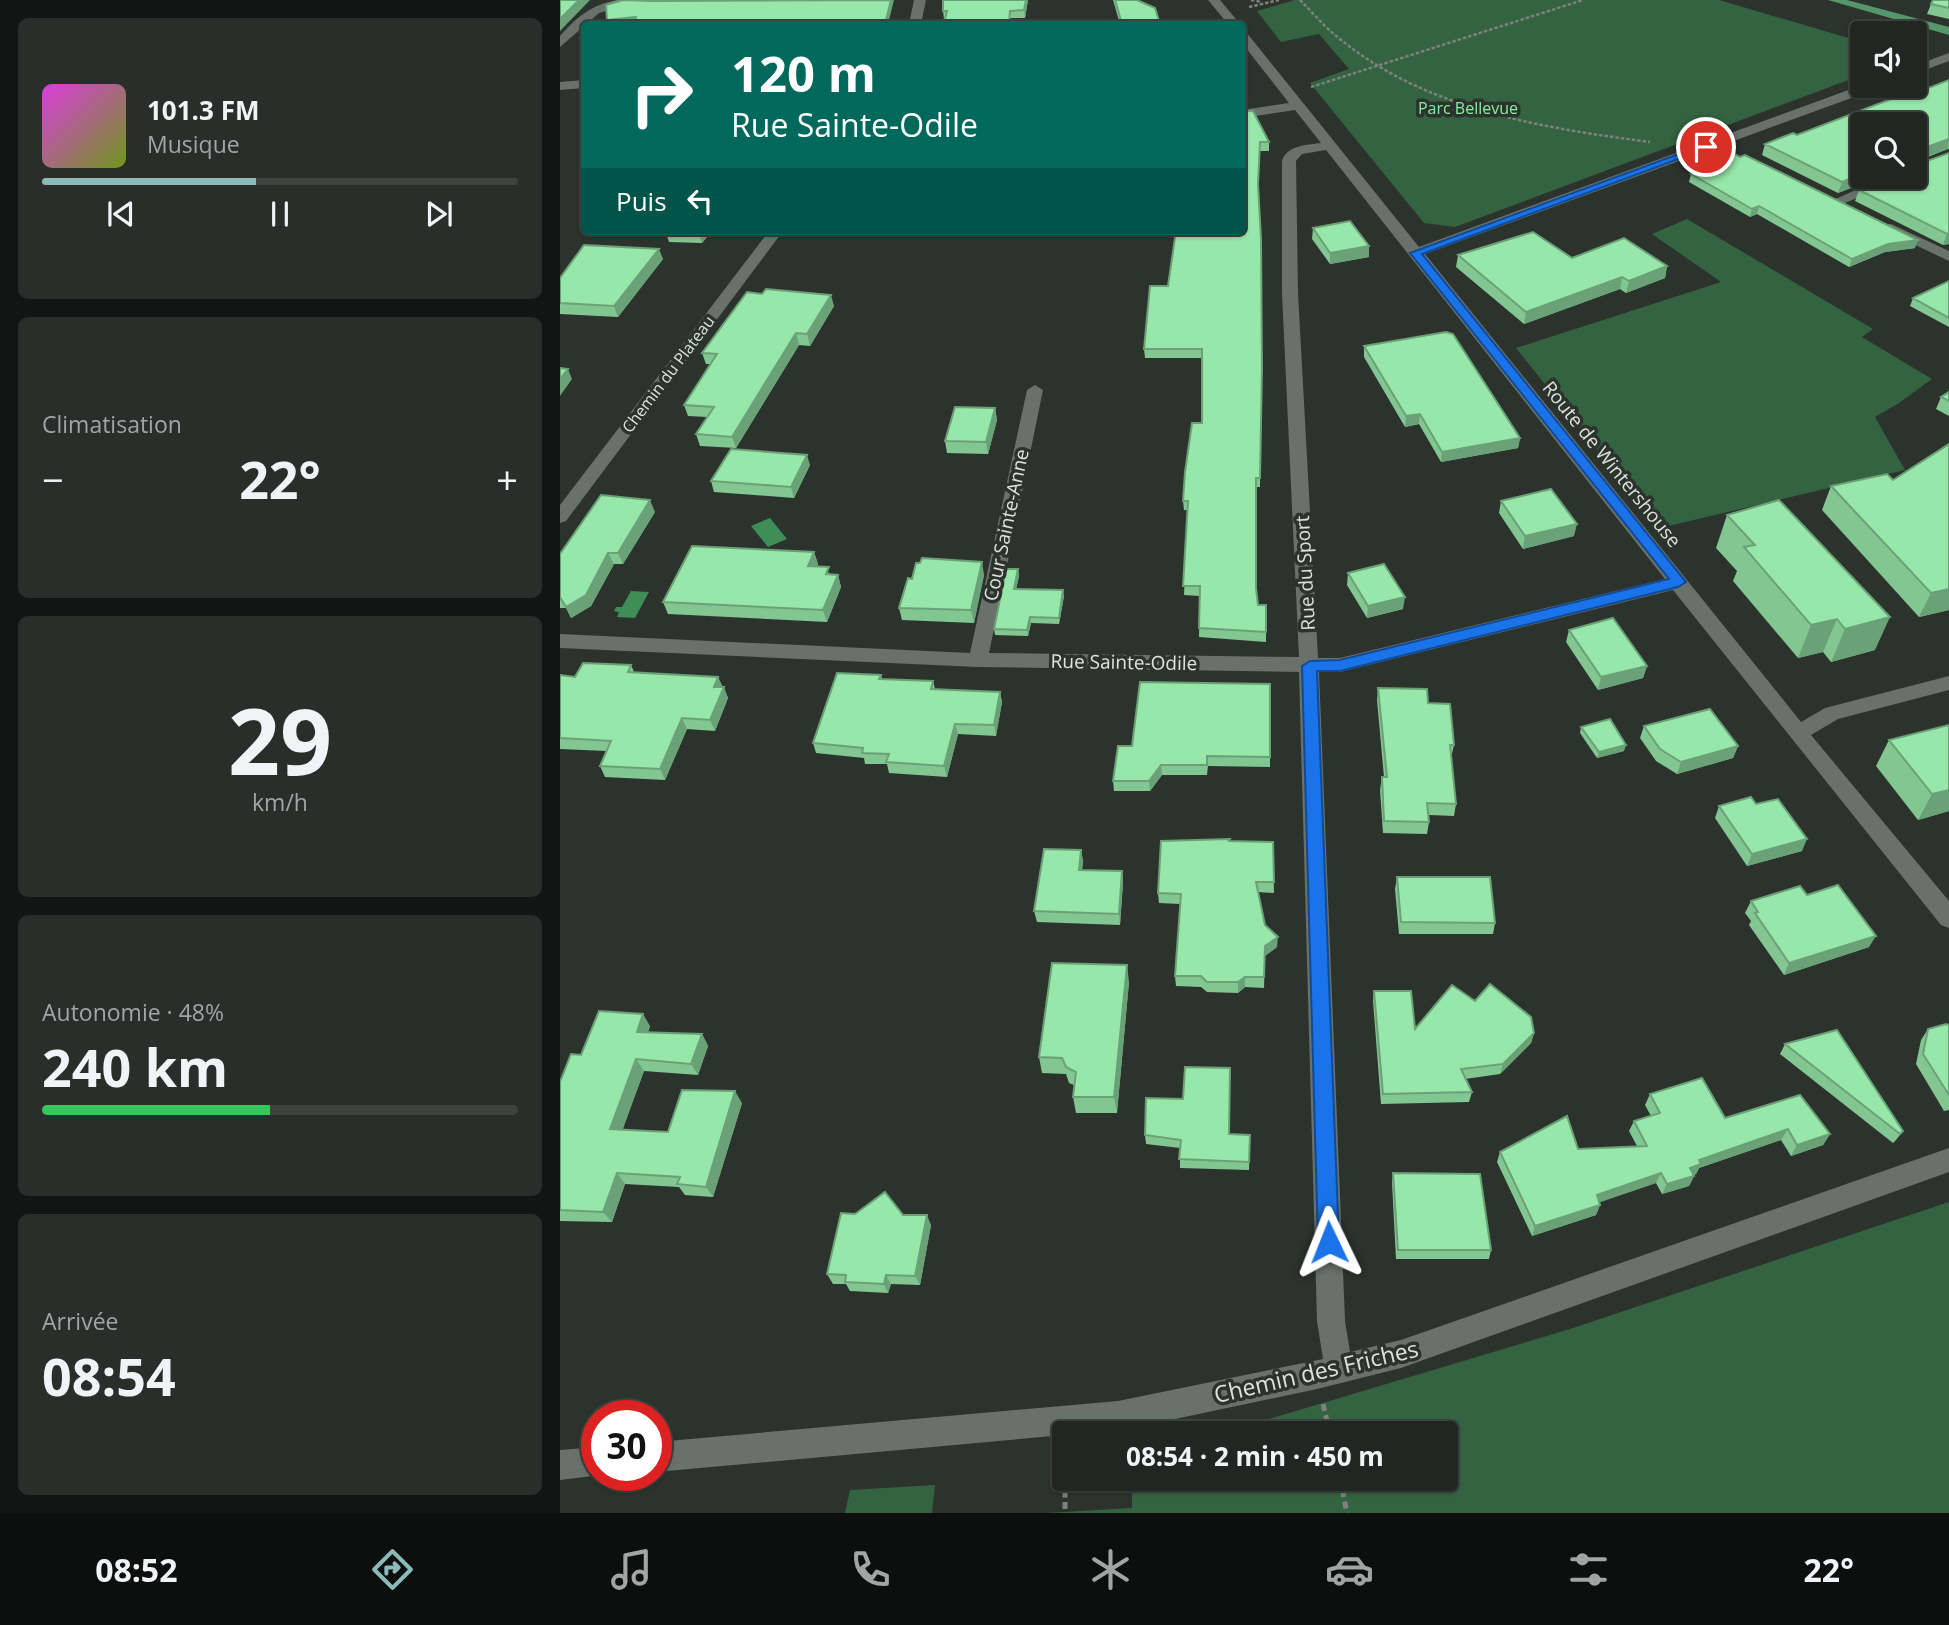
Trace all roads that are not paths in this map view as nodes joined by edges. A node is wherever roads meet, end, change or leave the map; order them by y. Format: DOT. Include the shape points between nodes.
graph roads {
  1 [pos="641,0"];
  2 [pos="920,0"];
  3 [pos="1214,0"];
  4 [pos="1834,0"];
  5 [pos="583,18"];
  6 [pos="560,19"];
  7 [pos="916,21"];
  8 [pos="1232,21"];
  9 [pos="1949,31"];
  10 [pos="1246,39"];
  11 [pos="560,43"];
  12 [pos="1949,57"];
  13 [pos="1927,65"];
  14 [pos="581,84"];
  15 [pos="560,86"];
  16 [pos="1850,94"];
  17 [pos="1303,97"];
  18 [pos="1246,113"];
  19 [pos="1719,142"];
  20 [pos="1332,145"];
  21 [pos="1735,150"];
  22 [pos="1861,189"];
  23 [pos="1859,212"];
  24 [pos="1880,222"];
  25 [pos="773,235"];
  26 [pos="1415,253"];
  27 [pos="1949,257"];
  28 [pos="1035,390"];
  29 [pos="560,517"];
  30 [pos="1678,582"];
  31 [pos="560,641"];
  32 [pos="978,660"];
  33 [pos="1310,666"];
  34 [pos="1949,683"];
  35 [pos="1798,733"];
  36 [pos="1949,918"];
  37 [pos="1949,1160"];
  38 [pos="1339,1370"];
  39 [pos="672,1456"];
  40 [pos="581,1463"];
  41 [pos="560,1465"];
  1 -- 5 [label="street" via="598,6"];
  2 -- 7 [label="street"];
  3 -- 8 [label="street"];
  4 -- 9 [label="main road"];
  5 -- 6 [label="street"];
  5 -- 11 [label="street"];
  10 -- 17 [label="street, Route de Wintershouse"];
  12 -- 13 [label="street"];
  14 -- 15 [label="street"];
  16 -- 19 [label="street"];
  17 -- 18 [label="street"];
  17 -- 20 [label="street, Route de Wintershouse"];
  19 -- 21 [label="street"];
  19 -- 26 [label="street"];
  20 -- 26 [label="street, Route de Wintershouse"];
  20 -- 33 [label="street, Rue du Sport" via="1298,151 1289,161 1290,293"];
  22 -- 23 [label="street" via="1832,199"];
  24 -- 27 [label="street"];
  25 -- 29 [label="street, Chemin du Plateau"];
  26 -- 30 [label="street, Route de Wintershouse"];
  28 -- 32 [label="street, Cour Sainte-Anne"];
  30 -- 33 [label="street, Rue Sainte-Odile" via="1340,665"];
  30 -- 35 [label="street, Route de Wintershouse"];
  31 -- 32 [label="street, Rue Sainte-Odile"];
  32 -- 33 [label="street, Rue Sainte-Odile"];
  33 -- 38 [label="street, Rue du Sport" via="1331,1321"];
  34 -- 35 [label="street" via="1832,713"];
  35 -- 36 [label="street, Route de Wintershouse"];
  37 -- 38 [label="street, Chemin des Friches" via="1401,1354"];
  38 -- 39 [label="street, Chemin des Friches" via="1118,1416"];
  40 -- 41 [label="street"];
}
